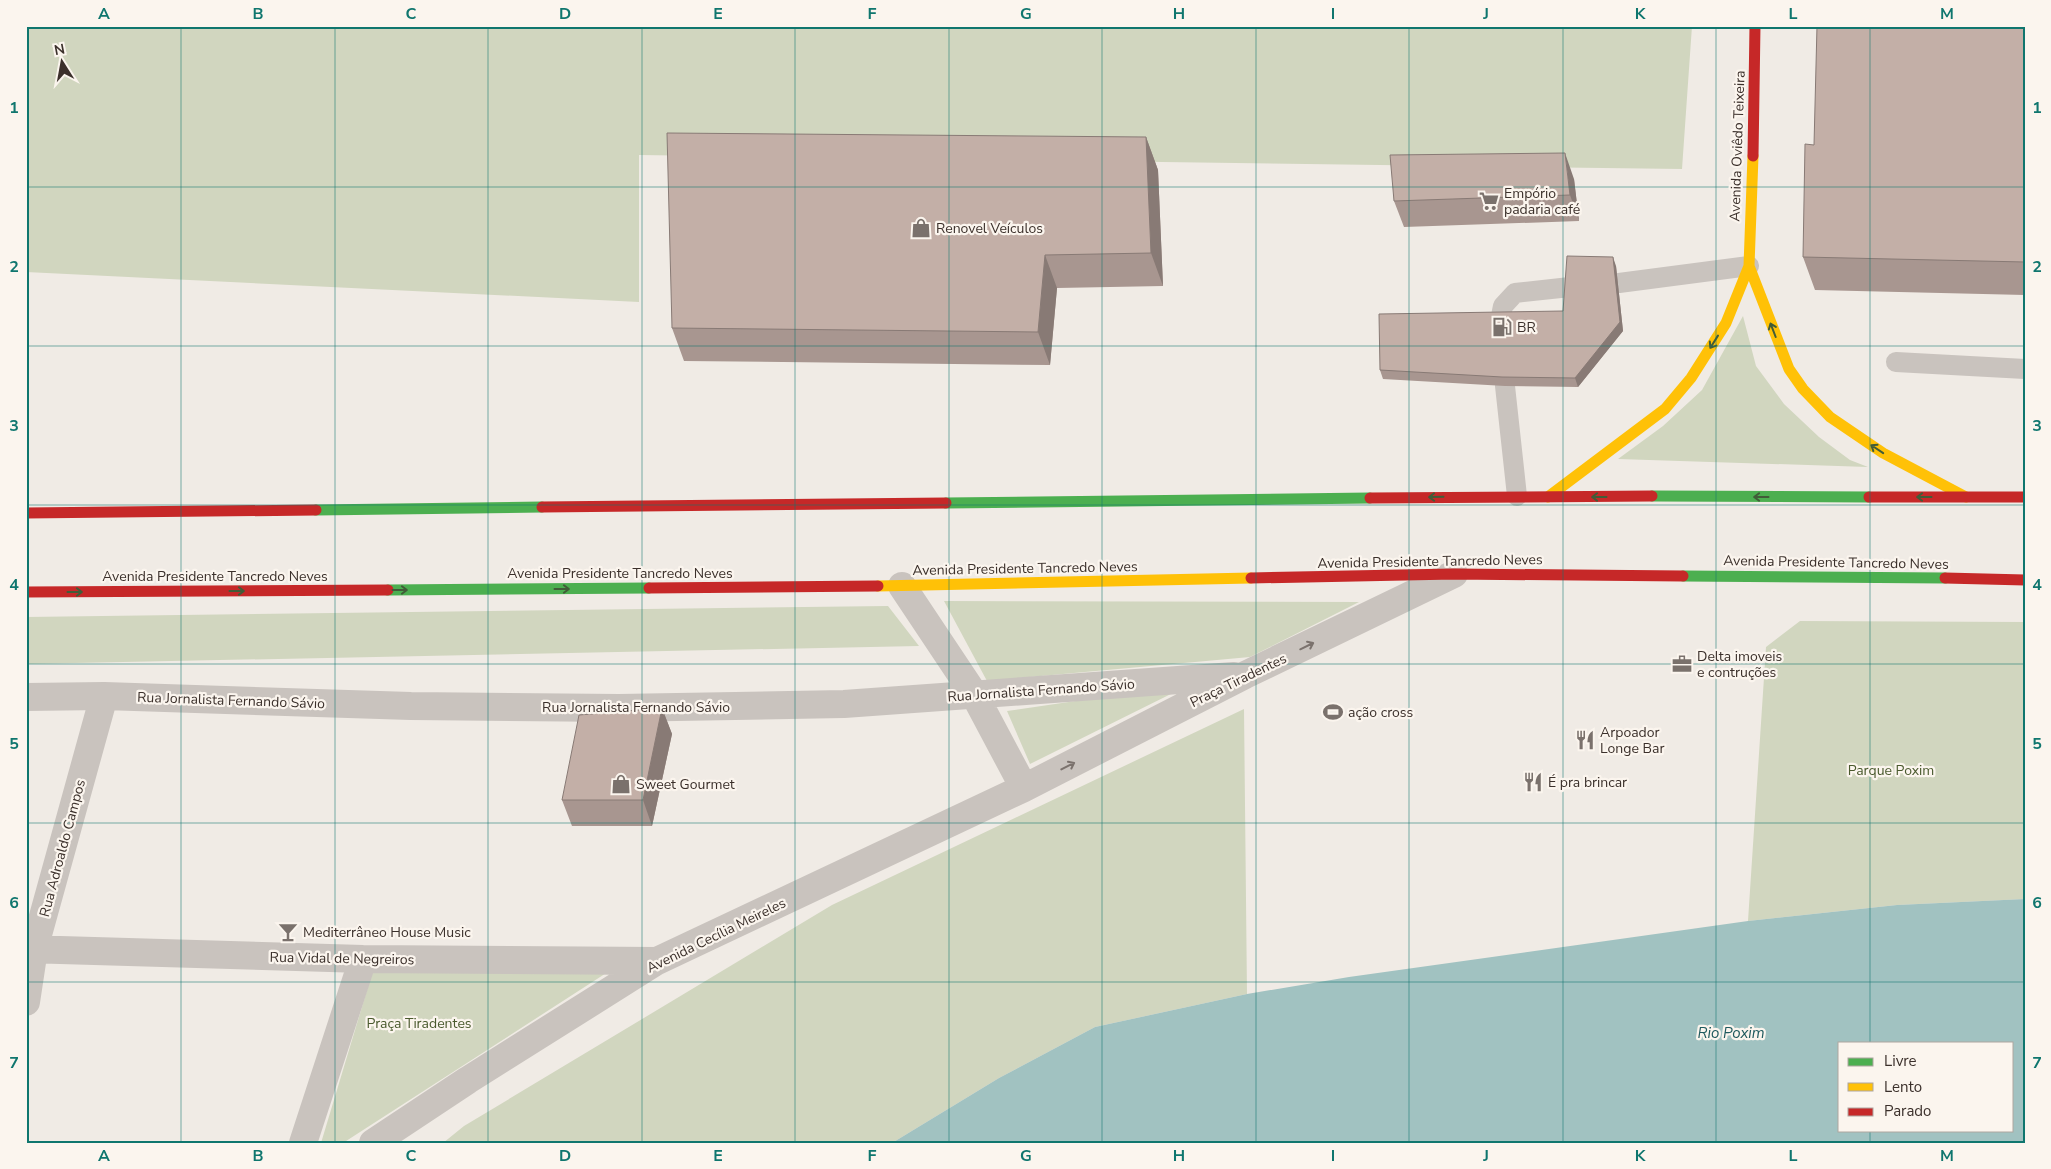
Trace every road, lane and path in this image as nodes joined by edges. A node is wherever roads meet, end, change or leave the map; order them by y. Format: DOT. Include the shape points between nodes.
graph roads {
  1 [pos="1755,26"];
  2 [pos="1749,266"];
  3 [pos="1619,283"];
  4 [pos="1570,287"];
  5 [pos="1500,321"];
  6 [pos="1896,362"];
  7 [pos="2025,369"];
  8 [pos="1505,386"];
  9 [pos="1517,496"];
  10 [pos="1548,497"];
  11 [pos="1966,497"];
  12 [pos="2025,497"];
  13 [pos="26,513"];
  14 [pos="1454,574"];
  15 [pos="2025,580"];
  16 [pos="902,586"];
  17 [pos="26,592"];
  18 [pos="1245,676"];
  19 [pos="974,694"];
  20 [pos="104,696"];
  21 [pos="26,697"];
  22 [pos="1024,788"];
  23 [pos="30,949"];
  24 [pos="363,959"];
  25 [pos="657,961"];
  26 [pos="26,1002"];
  27 [pos="303,1143"];
  28 [pos="373,1143"];
  1 -- 2 [label="main road, Avenida Oviêdo Teixeira"];
  2 -- 3 [label="lane"];
  2 -- 10 [label="main road, Avenida Oviêdo Teixeira, one-way" via="1726,323 1691,378 1665,409"];
  11 -- 2 [label="main road, Avenida Oviêdo Teixeira, one-way" via="1883,453 1830,418 1788,369"];
  4 -- 5 [label="lane" via="1515,293 1503,306"];
  6 -- 7 [label="lane"];
  8 -- 9 [label="lane"];
  9 -- 10 [label="main road"];
  9 -- 13 [label="main road, one-way"];
  11 -- 10 [label="main road, one-way"];
  11 -- 12 [label="main road"];
  14 -- 15 [label="main road, Avenida Presidente Tancredo Neves"];
  14 -- 16 [label="main road, Avenida Presidente Tancredo Neves"];
  18 -- 14 [label="street, Praça Tiradentes, one-way"];
  17 -- 16 [label="main road, Avenida Presidente Tancredo Neves, one-way"];
  16 -- 19 [label="street"];
  18 -- 19 [label="street, Rua Jornalista Fernando Sávio"];
  22 -- 18 [label="street, Praça Tiradentes, one-way"];
  19 -- 20 [label="street, Rua Jornalista Fernando Sávio" via="844,704 619,708 410,706"];
  19 -- 22 [label="street"];
  20 -- 21 [label="street, Rua Jornalista Fernando Sávio"];
  20 -- 23 [label="street, Rua Adroaldo Campos"];
  22 -- 25 [label="street, Avenida Cecília Meireles"];
  23 -- 24 [label="street, Rua Vidal de Negreiros"];
  23 -- 26 [label="street, Rua Adroaldo Campos"];
  24 -- 25 [label="street, Rua Vidal de Negreiros"];
  24 -- 27 [label="street"];
  25 -- 28 [label="street, Avenida Cecília Meireles"];
}
